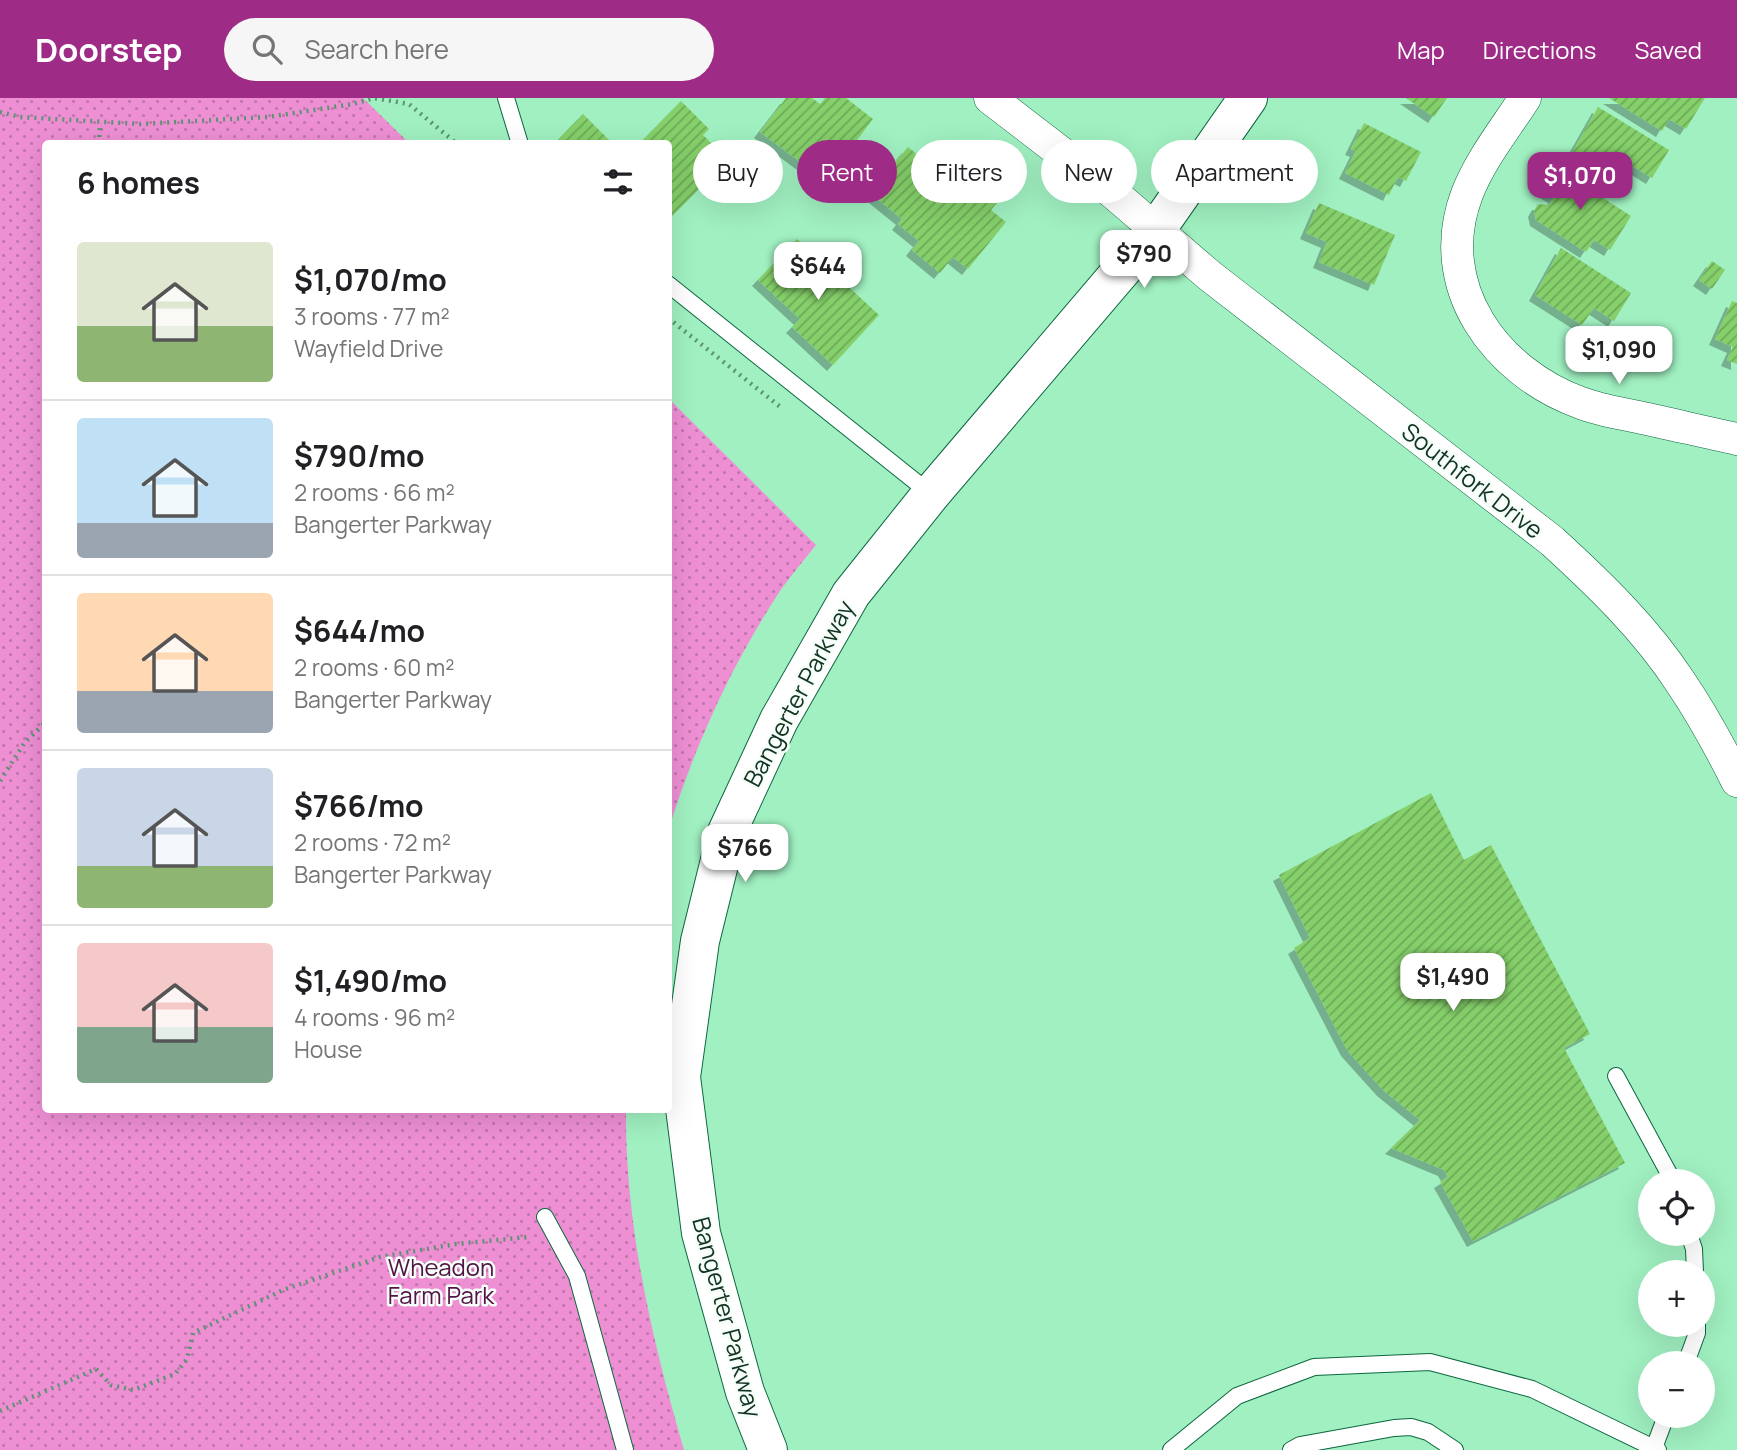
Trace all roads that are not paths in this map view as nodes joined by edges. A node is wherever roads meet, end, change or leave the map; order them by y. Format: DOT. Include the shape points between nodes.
graph roads {
  1 [pos="506,98"];
  2 [pos="990,98"];
  3 [pos="1248,98"];
  4 [pos="1525,98"];
  5 [pos="519,140"];
  6 [pos="1156,230"];
  7 [pos="672,287"];
  8 [pos="1737,439"];
  9 [pos="931,494"];
  10 [pos="1737,781"];
  11 [pos="1616,1076"];
  12 [pos="1666,1169"];
  13 [pos="545,1217"];
  14 [pos="1662,1428"];
  15 [pos="1656,1449"];
  16 [pos="625,1450"];
  17 [pos="768,1450"];
  18 [pos="1171,1450"];
  19 [pos="1291,1450"];
  20 [pos="1455,1450"];
  1 -- 5 [label="lane"];
  2 -- 6 [label="street, Southfork Drive"];
  3 -- 6 [label="main road, Bangerter Parkway"];
  4 -- 8 [label="street" via="1478,171 1460,214 1457,261 1468,304 1479,324 1518,365 1563,396"];
  6 -- 9 [label="main road, Bangerter Parkway"];
  6 -- 10 [label="street, Southfork Drive" via="1552,541 1600,586 1680,681"];
  7 -- 9 [label="lane"];
  9 -- 17 [label="main road, Bangerter Parkway" via="851,594 779,720 727,832 700,941 681,1077 701,1233 745,1392"];
  11 -- 12 [label="lane"];
  13 -- 16 [label="lane" via="577,1276"];
  14 -- 15 [label="lane"];
  15 -- 18 [label="lane" via="1532,1390 1430,1362 1314,1367 1237,1396"];
  19 -- 20 [label="lane" via="1411,1427"];
}
